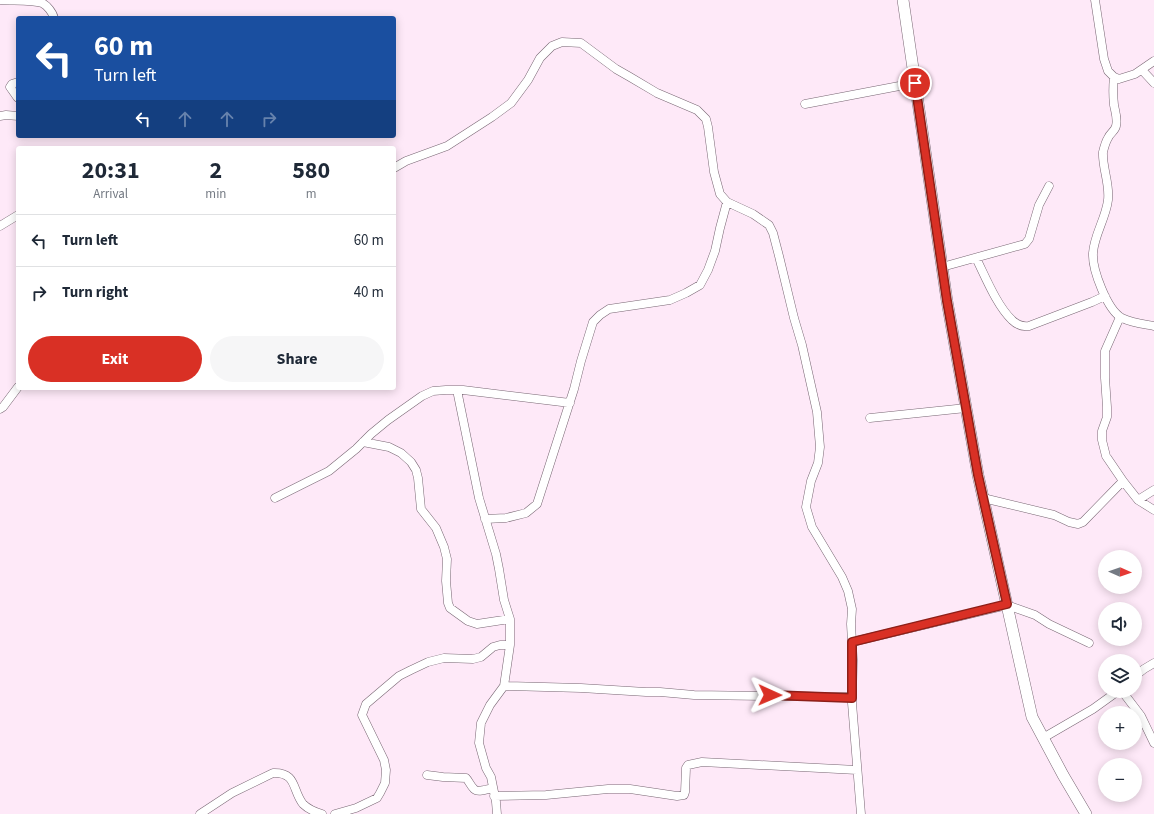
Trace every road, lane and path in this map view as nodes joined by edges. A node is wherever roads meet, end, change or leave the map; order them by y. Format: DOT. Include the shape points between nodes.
graph roads {
  1 [pos="0,0"];
  2 [pos="903,0"];
  3 [pos="1095,0"];
  4 [pos="54,16"];
  5 [pos="1154,61"];
  6 [pos="1142,70"];
  7 [pos="1114,77"];
  8 [pos="16,83"];
  9 [pos="915,83"];
  10 [pos="1154,83"];
  11 [pos="16,98"];
  12 [pos="805,104"];
  13 [pos="0,116"];
  14 [pos="16,116"];
  15 [pos="396,167"];
  16 [pos="1049,186"];
  17 [pos="727,202"];
  18 [pos="16,216"];
  19 [pos="0,226"];
  20 [pos="976,258"];
  21 [pos="942,267"];
  22 [pos="1106,296"];
  23 [pos="1120,316"];
  24 [pos="1154,326"];
  25 [pos="16,390"];
  26 [pos="457,390"];
  27 [pos="570,403"];
  28 [pos="966,408"];
  29 [pos="0,409"];
  30 [pos="870,418"];
  31 [pos="363,442"];
  32 [pos="1124,481"];
  33 [pos="1154,490"];
  34 [pos="275,498"];
  35 [pos="984,498"];
  36 [pos="1138,500"];
  37 [pos="1154,510"];
  38 [pos="485,519"];
  39 [pos="1007,604"];
  40 [pos="510,619"];
  41 [pos="856,641"];
  42 [pos="1089,643"];
  43 [pos="510,645"];
  44 [pos="1154,663"];
  45 [pos="1142,670"];
  46 [pos="504,686"];
  47 [pos="852,698"];
  48 [pos="1108,698"];
  49 [pos="1127,698"];
  50 [pos="1043,738"];
  51 [pos="1154,743"];
  52 [pos="857,770"];
  53 [pos="426,775"];
  54 [pos="493,792"];
  55 [pos="200,814"];
  56 [pos="322,814"];
  57 [pos="335,814"];
  58 [pos="496,814"];
  59 [pos="860,814"];
  60 [pos="1086,814"];
  1 -- 4 [label="street" via="44,4"];
  2 -- 9 [label="street"];
  3 -- 7 [label="street" via="1104,59"];
  5 -- 6 [label="street"];
  6 -- 7 [label="street" via="1119,79"];
  6 -- 10 [label="street"];
  7 -- 22 [label="street" via="1117,123 1108,137 1103,152 1109,190 1108,203 1093,253 1098,279"];
  8 -- 11 [label="street" via="10,87"];
  9 -- 12 [label="street"];
  9 -- 21 [label="street"];
  13 -- 14 [label="street"];
  15 -- 17 [label="street" via="452,143 511,103 540,58 552,46 562,42 581,43 616,69 657,93 697,110 706,119 714,172 720,194"];
  16 -- 20 [label="street" via="1025,244"];
  17 -- 27 [label="street" via="715,251 700,285 670,300 609,309 593,322"];
  17 -- 41 [label="street" via="753,214 769,225 773,233 817,412 820,447 806,507 812,527 848,591"];
  18 -- 19 [label="street"];
  20 -- 21 [label="street"];
  20 -- 22 [label="street" via="998,302 1012,320 1024,326"];
  21 -- 28 [label="street"];
  22 -- 23 [label="street" via="1115,313"];
  23 -- 24 [label="street" via="1135,323"];
  23 -- 32 [label="street" via="1105,351 1107,417 1102,440 1106,456"];
  25 -- 29 [label="street"];
  26 -- 27 [label="street"];
  26 -- 31 [label="street" via="433,392 422,396"];
  26 -- 38 [label="street"];
  27 -- 38 [label="street" via="538,504 526,513 506,518"];
  28 -- 30 [label="street"];
  28 -- 35 [label="street"];
  31 -- 34 [label="street" via="329,471"];
  31 -- 40 [label="street" via="389,447 401,453 416,470 421,509 436,528 447,559 446,581 450,608 477,624"];
  32 -- 35 [label="street" via="1078,524 1054,515"];
  32 -- 36 [label="street"];
  33 -- 36 [label="street"];
  35 -- 39 [label="street"];
  36 -- 37 [label="street"];
  38 -- 40 [label="street" via="496,554"];
  39 -- 41 [label="street"];
  39 -- 42 [label="street" via="1035,615"];
  39 -- 50 [label="street" via="1032,716"];
  40 -- 43 [label="street"];
  41 -- 47 [label="street"];
  43 -- 46 [label="street"];
  43 -- 57 [label="street" via="500,645 481,657 444,658 428,662 399,676 366,704 362,715 384,760 385,783 377,798"];
  44 -- 45 [label="street"];
  46 -- 47 [label="street" via="689,695"];
  46 -- 54 [label="street" via="481,723 479,743"];
  47 -- 52 [label="street"];
  48 -- 50 [label="street"];
  49 -- 51 [label="street" via="1141,716"];
  50 -- 60 [label="street"];
  52 -- 54 [label="street" via="702,762 688,765 686,768 684,795 608,789 546,795"];
  52 -- 59 [label="street"];
  53 -- 54 [label="street" via="466,778 474,790"];
  54 -- 58 [label="street"];
  55 -- 56 [label="street" via="232,794 273,773 280,773 286,775 293,783 303,803 312,811"];
}
